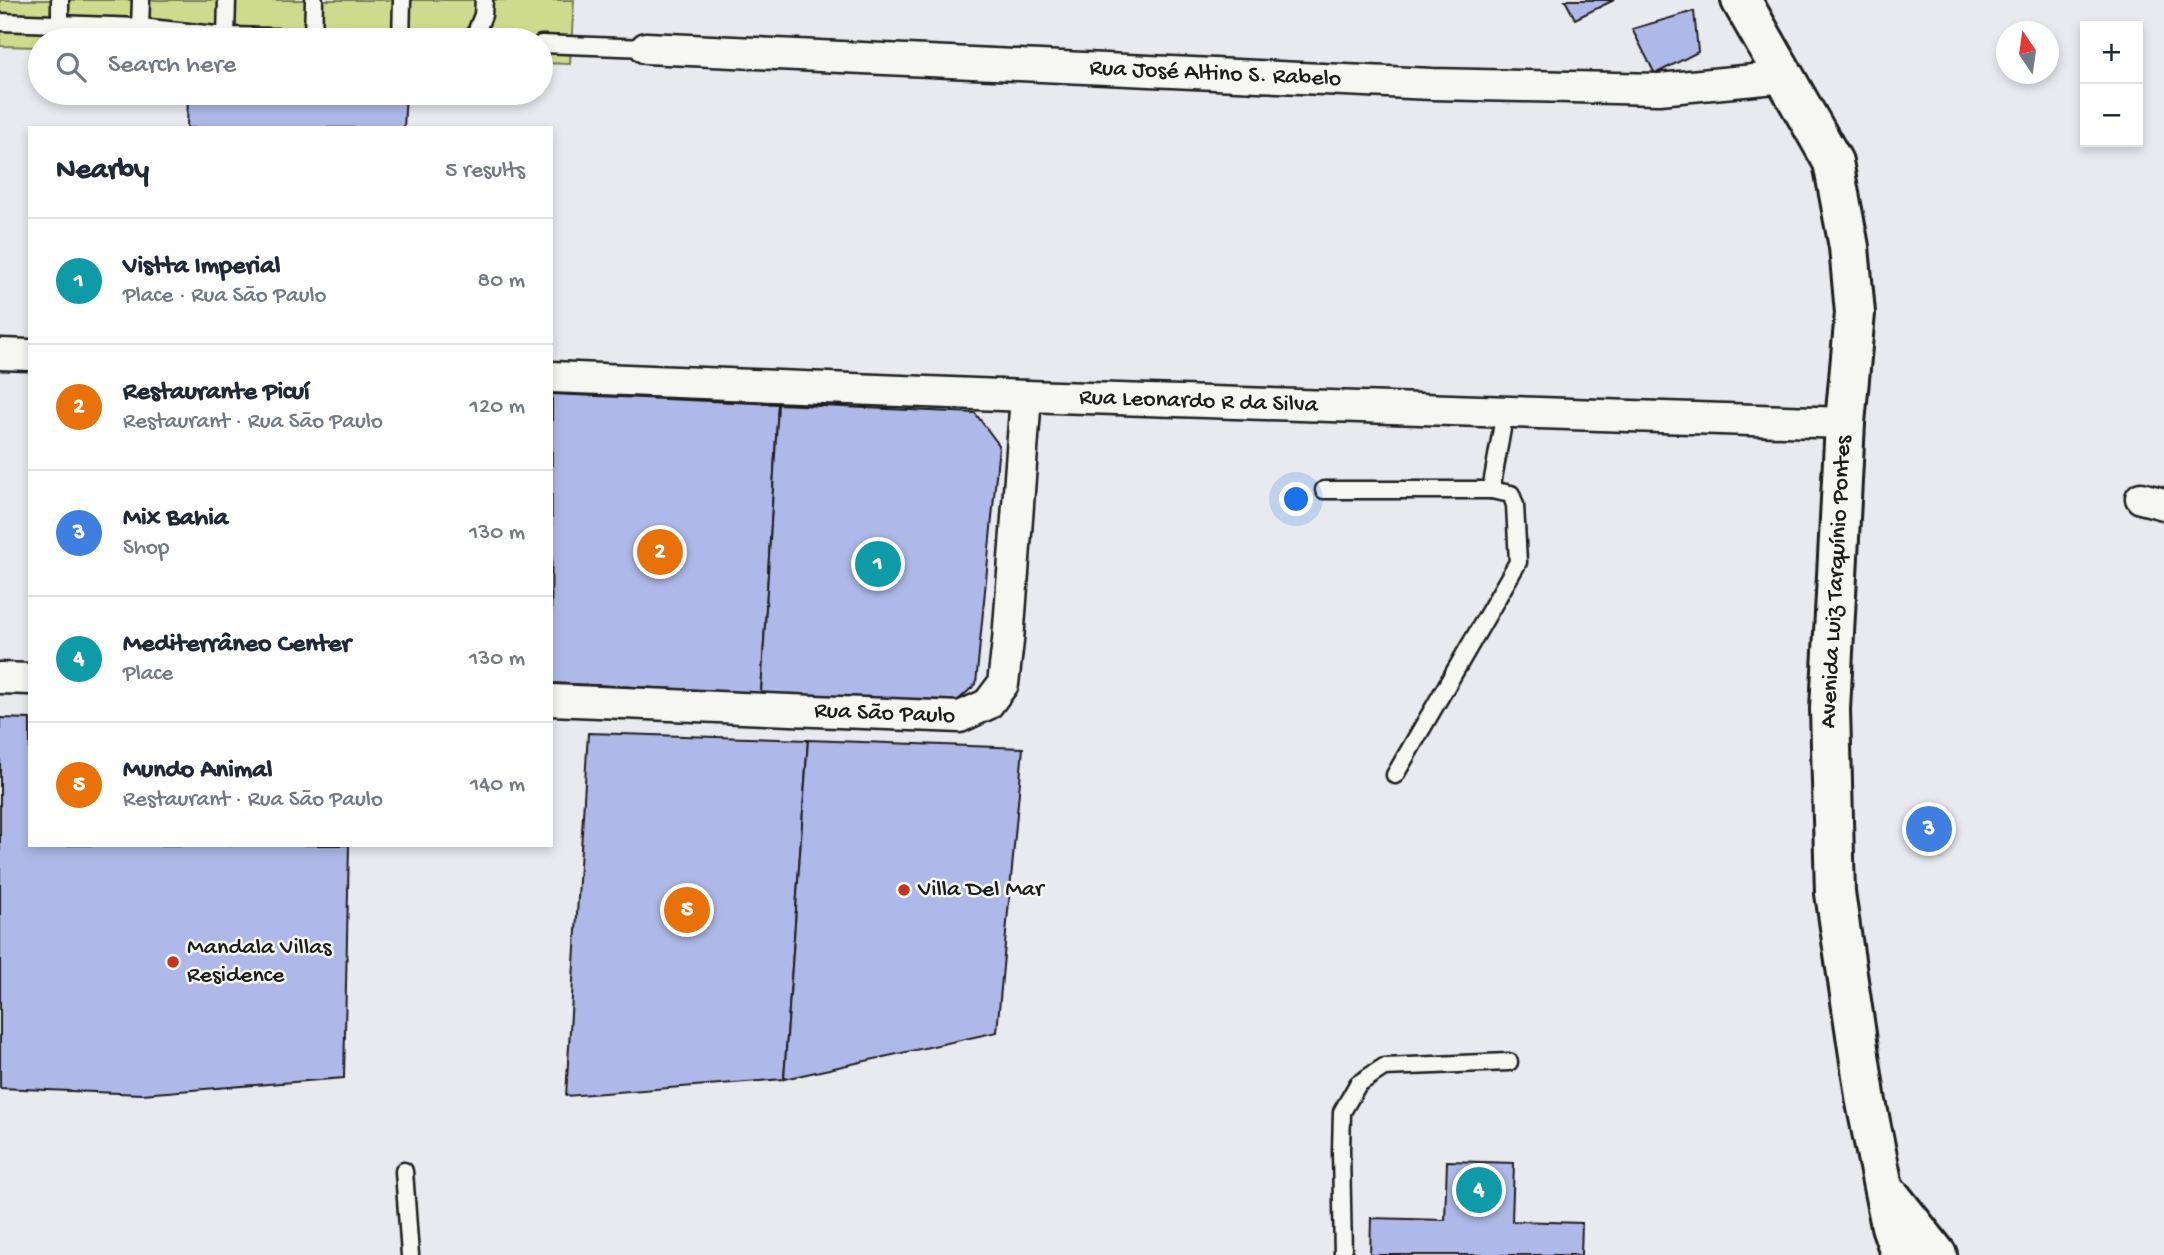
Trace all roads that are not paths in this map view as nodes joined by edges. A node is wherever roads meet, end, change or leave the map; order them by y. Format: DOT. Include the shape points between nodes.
graph roads {
  1 [pos="61,0"];
  2 [pos="141,0"];
  3 [pos="227,0"];
  4 [pos="314,0"];
  5 [pos="402,0"];
  6 [pos="484,0"];
  7 [pos="1741,0"];
  8 [pos="0,22"];
  9 [pos="60,24"];
  10 [pos="140,27"];
  11 [pos="150,28"];
  12 [pos="226,28"];
  13 [pos="313,28"];
  14 [pos="401,28"];
  15 [pos="478,28"];
  16 [pos="553,44"];
  17 [pos="646,48"];
  18 [pos="1786,77"];
  19 [pos="0,354"];
  20 [pos="28,355"];
  21 [pos="553,377"];
  22 [pos="1026,396"];
  23 [pos="1505,412"];
  24 [pos="1845,424"];
  25 [pos="1324,490"];
  26 [pos="1492,490"];
  27 [pos="0,678"];
  28 [pos="28,679"];
  29 [pos="553,700"];
  30 [pos="1395,775"];
  31 [pos="1509,1062"];
  32 [pos="404,1171"];
  33 [pos="1882,1186"];
  34 [pos="410,1255"];
  35 [pos="1343,1255"];
  36 [pos="1901,1255"];
  37 [pos="1937,1255"];
  1 -- 9 [label="lane"];
  2 -- 10 [label="lane"];
  3 -- 12 [label="lane"];
  4 -- 13 [label="lane"];
  5 -- 14 [label="lane"];
  6 -- 15 [label="lane"];
  7 -- 18 [label="street, Avenida Luiz Tarquínio Pontes"];
  8 -- 9 [label="lane"];
  9 -- 10 [label="lane"];
  10 -- 11 [label="lane"];
  16 -- 17 [label="lane"];
  17 -- 18 [label="street, Rua José Altino S. Rabelo" via="1432,84 1660,89"];
  18 -- 24 [label="street, Avenida Luiz Tarquínio Pontes" via="1833,162 1849,247 1855,313"];
  19 -- 20 [label="street"];
  21 -- 22 [label="street, Rua Leonardo R da Silva"];
  22 -- 23 [label="street, Rua Leonardo R da Silva"];
  22 -- 29 [label="street, Rua São Paulo" via="1003,684 988,704 960,717"];
  23 -- 24 [label="street, Rua Leonardo R da Silva"];
  23 -- 26 [label="lane"];
  24 -- 33 [label="street, Avenida Luiz Tarquínio Pontes" via="1830,709 1833,866 1859,1061"];
  25 -- 26 [label="lane"];
  26 -- 30 [label="lane" via="1511,494 1515,505 1518,562"];
  27 -- 28 [label="street"];
  31 -- 35 [label="lane" via="1384,1067 1358,1084 1342,1112"];
  32 -- 34 [label="lane"];
  33 -- 36 [label="street, Avenida Luiz Tarquínio Pontes"];
  33 -- 37 [label="street, Avenida Luiz Tarquínio Pontes"];
}
